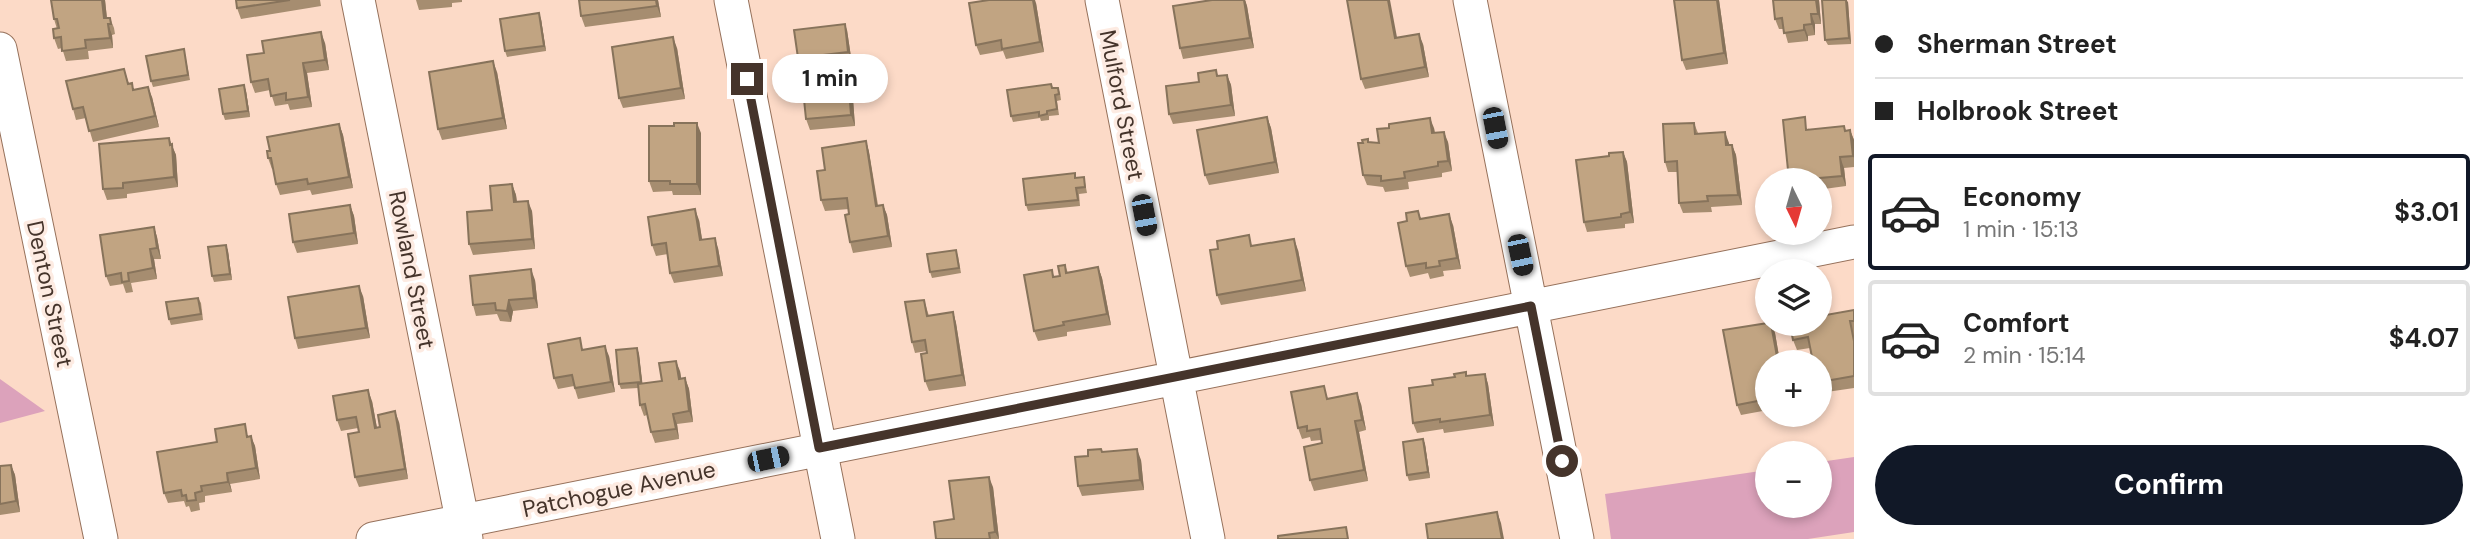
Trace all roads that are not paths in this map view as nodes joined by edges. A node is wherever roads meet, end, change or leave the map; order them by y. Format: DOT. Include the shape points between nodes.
graph roads {
  1 [pos="358,0"];
  2 [pos="731,0"];
  3 [pos="1102,0"];
  4 [pos="1469,0"];
  5 [pos="0,49"];
  6 [pos="1854,242"];
  7 [pos="1531,306"];
  8 [pos="1176,377"];
  9 [pos="819,448"];
  10 [pos="464,530"];
  11 [pos="101,539"];
  12 [pos="373,539"];
  13 [pos="838,539"];
  14 [pos="1209,539"];
  15 [pos="1577,539"];
  1 -- 10 [label="street, Rowland Street"];
  2 -- 9 [label="street"];
  3 -- 8 [label="street, Mulford Street"];
  4 -- 7 [label="street"];
  5 -- 11 [label="street, Denton Street"];
  6 -- 7 [label="street, Patchogue Avenue"];
  7 -- 8 [label="street, Patchogue Avenue"];
  7 -- 15 [label="street"];
  8 -- 9 [label="street, Patchogue Avenue"];
  8 -- 14 [label="street, Mulford Street"];
  9 -- 10 [label="street, Patchogue Avenue"];
  9 -- 13 [label="street"];
  10 -- 12 [label="street, Patchogue Avenue"];
}
